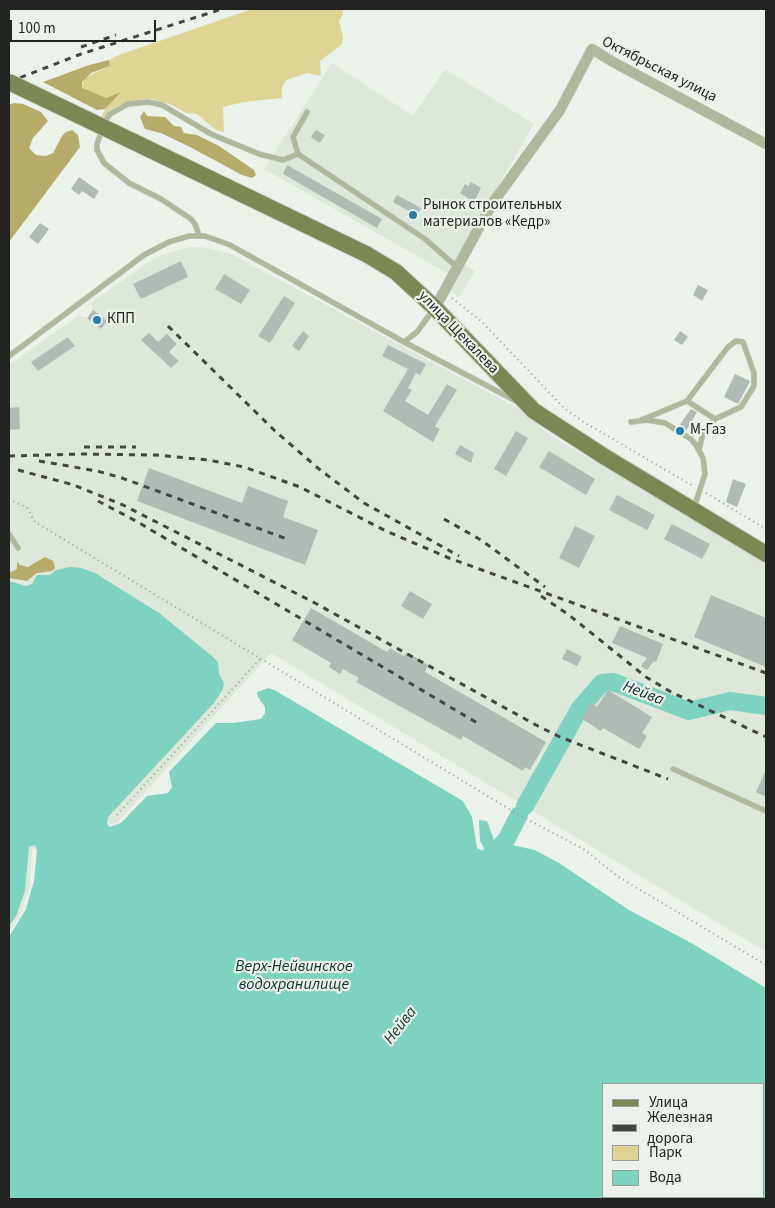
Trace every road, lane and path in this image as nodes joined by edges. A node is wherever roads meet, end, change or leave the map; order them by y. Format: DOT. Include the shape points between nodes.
graph roads {
  1 [pos="9,82"];
  2 [pos="307,112"];
  3 [pos="766,144"];
  4 [pos="298,154"];
  5 [pos="199,235"];
  6 [pos="458,268"];
  7 [pos="435,308"];
  8 [pos="404,342"];
  9 [pos="9,356"];
  10 [pos="688,401"];
  11 [pos="534,411"];
  12 [pos="715,419"];
  13 [pos="639,421"];
  14 [pos="631,422"];
  15 [pos="699,450"];
  16 [pos="9,498"];
  17 [pos="693,511"];
  18 [pos="9,534"];
  19 [pos="18,548"];
  20 [pos="766,554"];
  21 [pos="260,660"];
  22 [pos="673,770"];
  23 [pos="766,811"];
  24 [pos="117,815"];
  25 [pos="766,965"];
  1 -- 7 [label="main road, улица Щекалева, bridge" via="366,254 396,272"];
  2 -- 4 [label="lane" via="293,137"];
  3 -- 6 [label="street, Октябрьская улица" via="592,48 560,110 492,204"];
  4 -- 5 [label="lane" via="284,160 259,154 211,134 168,108 148,102 128,104 110,114 97,144 104,163 191,219"];
  4 -- 6 [label="lane" via="425,239"];
  5 -- 8 [label="lane" via="230,245"];
  5 -- 9 [label="lane" via="179,238 144,256"];
  6 -- 7 [label="street, Октябрьская улица"];
  7 -- 8 [label="lane" via="417,332"];
  7 -- 11 [label="main road, улица Щекалева"];
  8 -- 11 [label="lane"];
  10 -- 12 [label="lane"];
  10 -- 12 [label="lane" via="728,347 736,341 743,342 754,373 754,386 741,407"];
  10 -- 13 [label="lane"];
  11 -- 17 [label="main road, улица Щекалева"];
  12 -- 15 [label="lane" via="703,433"];
  13 -- 14 [label="lane"];
  13 -- 15 [label="lane" via="658,421 672,427 691,439"];
  15 -- 17 [label="lane" via="705,474"];
  16 -- 21 [label="path" via="27,508 35,522"];
  17 -- 20 [label="main road, улица Щекалева"];
  18 -- 19 [label="lane"];
  21 -- 24 [label="path"];
  21 -- 25 [label="path" via="519,815 586,850 617,876"];
  22 -- 23 [label="lane"];
}
